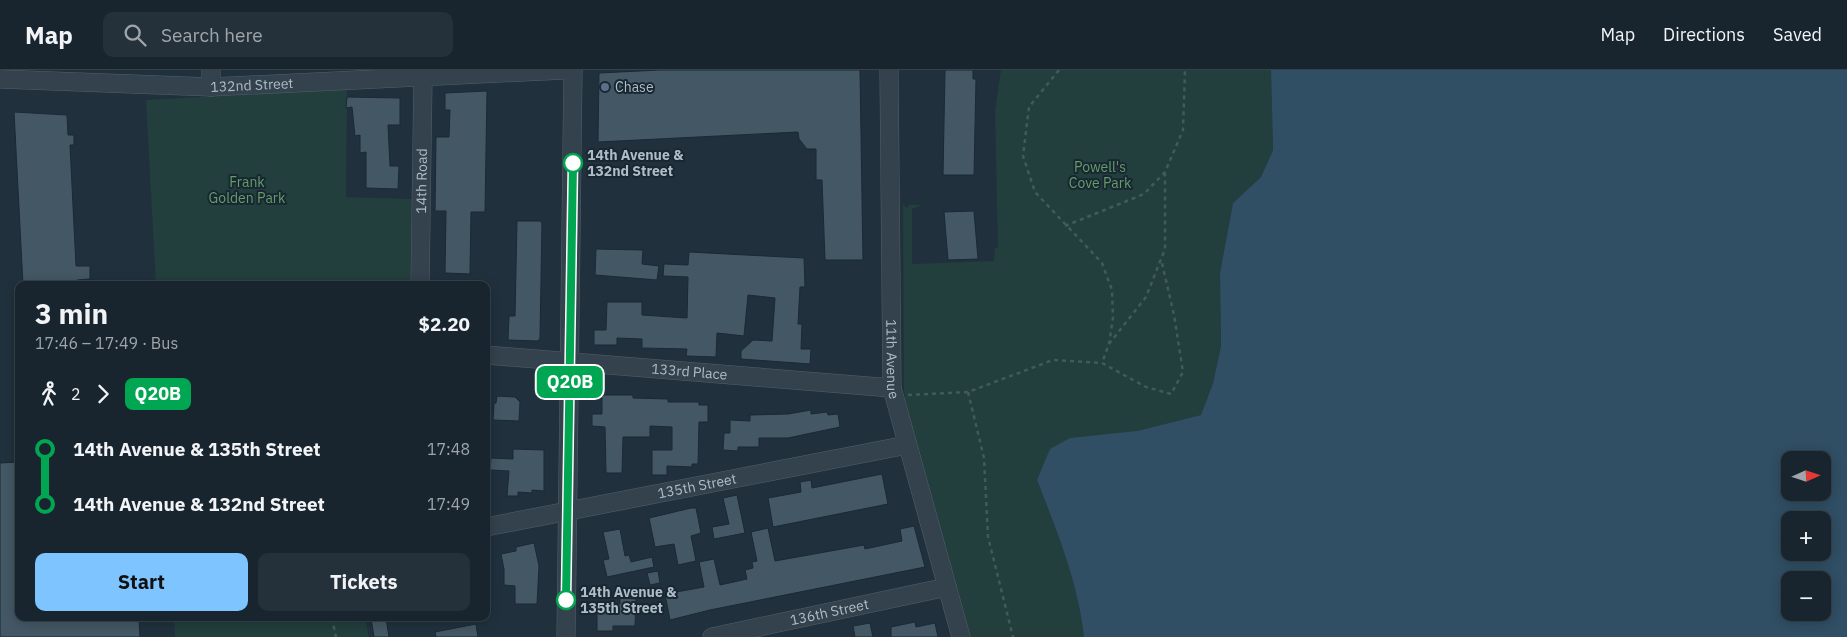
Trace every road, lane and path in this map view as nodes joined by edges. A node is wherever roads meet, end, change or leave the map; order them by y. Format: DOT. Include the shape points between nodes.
graph roads {
  1 [pos="564,70"];
  2 [pos="573,70"];
  3 [pos="889,70"];
  4 [pos="1059,70"];
  5 [pos="1185,70"];
  6 [pos="30,75"];
  7 [pos="91,76"];
  8 [pos="423,77"];
  9 [pos="211,78"];
  10 [pos="0,79"];
  11 [pos="1165,172"];
  12 [pos="1066,226"];
  13 [pos="1161,259"];
  14 [pos="420,281"];
  15 [pos="1109,344"];
  16 [pos="490,355"];
  17 [pos="570,362"];
  18 [pos="1102,362"];
  19 [pos="968,392"];
  20 [pos="893,393"];
  21 [pos="907,445"];
  22 [pos="568,512"];
  23 [pos="490,526"];
  24 [pos="947,588"];
  25 [pos="333,621"];
  26 [pos="336,637"];
  27 [pos="566,637"];
  28 [pos="712,637"];
  29 [pos="961,637"];
  30 [pos="1012,637"];
  1 -- 8 [label="street, 132nd Street"];
  2 -- 17 [label="street"];
  3 -- 20 [label="street, 11th Avenue"];
  4 -- 12 [label="path" via="1029,107 1023,156 1035,192"];
  5 -- 11 [label="path" via="1183,130"];
  6 -- 7 [label="street, 132nd Street"];
  6 -- 10 [label="street, 132nd Street"];
  7 -- 9 [label="street, 132nd Street"];
  8 -- 9 [label="street, 132nd Street"];
  8 -- 14 [label="street, 14th Road"];
  11 -- 12 [label="path" via="1144,194"];
  11 -- 13 [label="path" via="1165,249"];
  12 -- 15 [label="path" via="1102,263 1112,290 1113,318"];
  13 -- 15 [label="path" via="1146,297"];
  13 -- 18 [label="path" via="1183,372 1171,394 1146,387"];
  15 -- 18 [label="path"];
  16 -- 17 [label="street, 133rd Place"];
  17 -- 20 [label="street, 133rd Place"];
  17 -- 22 [label="street"];
  18 -- 19 [label="path" via="1052,360"];
  19 -- 20 [label="path"];
  19 -- 30 [label="path" via="984,458 988,537"];
  20 -- 21 [label="street, 11th Avenue"];
  21 -- 22 [label="street, 135th Street"];
  21 -- 24 [label="street, 11th Avenue"];
  22 -- 23 [label="street, 135th Street"];
  22 -- 27 [label="street"];
  24 -- 28 [label="street, 136th Street"];
  24 -- 29 [label="street, 11th Avenue"];
  25 -- 26 [label="path"];
}
